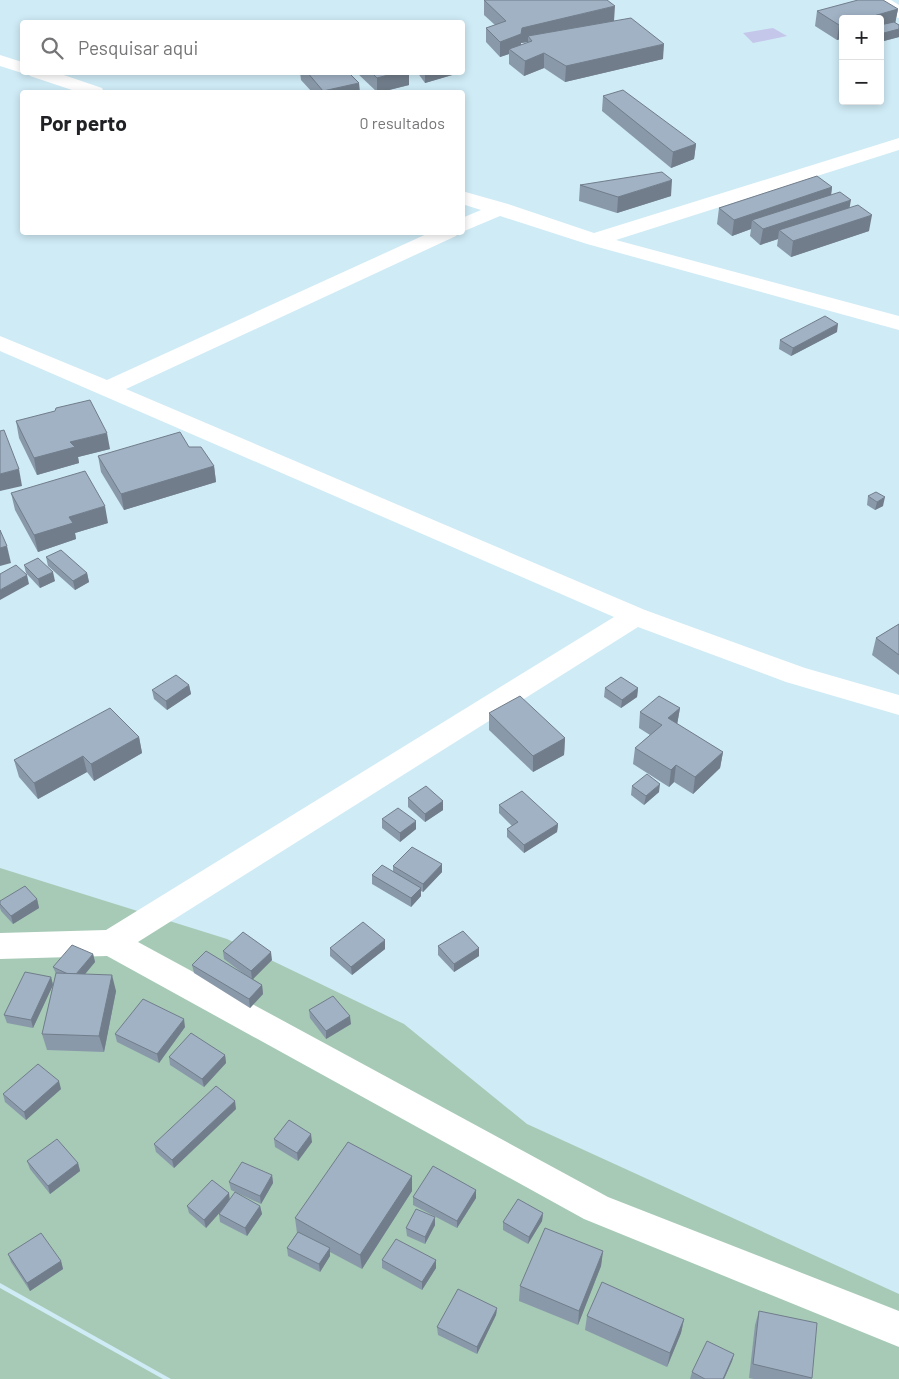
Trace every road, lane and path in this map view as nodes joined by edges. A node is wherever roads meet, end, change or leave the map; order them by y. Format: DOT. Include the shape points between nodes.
graph roads {
  1 [pos="879,0"];
  2 [pos="899,13"];
  3 [pos="0,60"];
  4 [pos="20,67"];
  5 [pos="45,75"];
  6 [pos="89,90"];
  7 [pos="899,144"];
  8 [pos="465,198"];
  9 [pos="502,208"];
  10 [pos="465,225"];
  11 [pos="442,235"];
  12 [pos="594,240"];
  13 [pos="899,323"];
  14 [pos="0,343"];
  15 [pos="107,389"];
  16 [pos="636,616"];
  17 [pos="899,706"];
  18 [pos="111,943"];
  19 [pos="0,946"];
  20 [pos="899,1329"];
  1 -- 2 [label="street"];
  3 -- 4 [label="street"];
  5 -- 6 [label="street"];
  7 -- 12 [label="street"];
  8 -- 9 [label="street"];
  9 -- 10 [label="street"];
  9 -- 12 [label="street"];
  11 -- 15 [label="street"];
  12 -- 13 [label="street"];
  14 -- 15 [label="street"];
  15 -- 16 [label="street"];
  16 -- 17 [label="street" via="796,675"];
  16 -- 18 [label="street"];
  18 -- 19 [label="street"];
  18 -- 20 [label="street" via="596,1208"];
}
